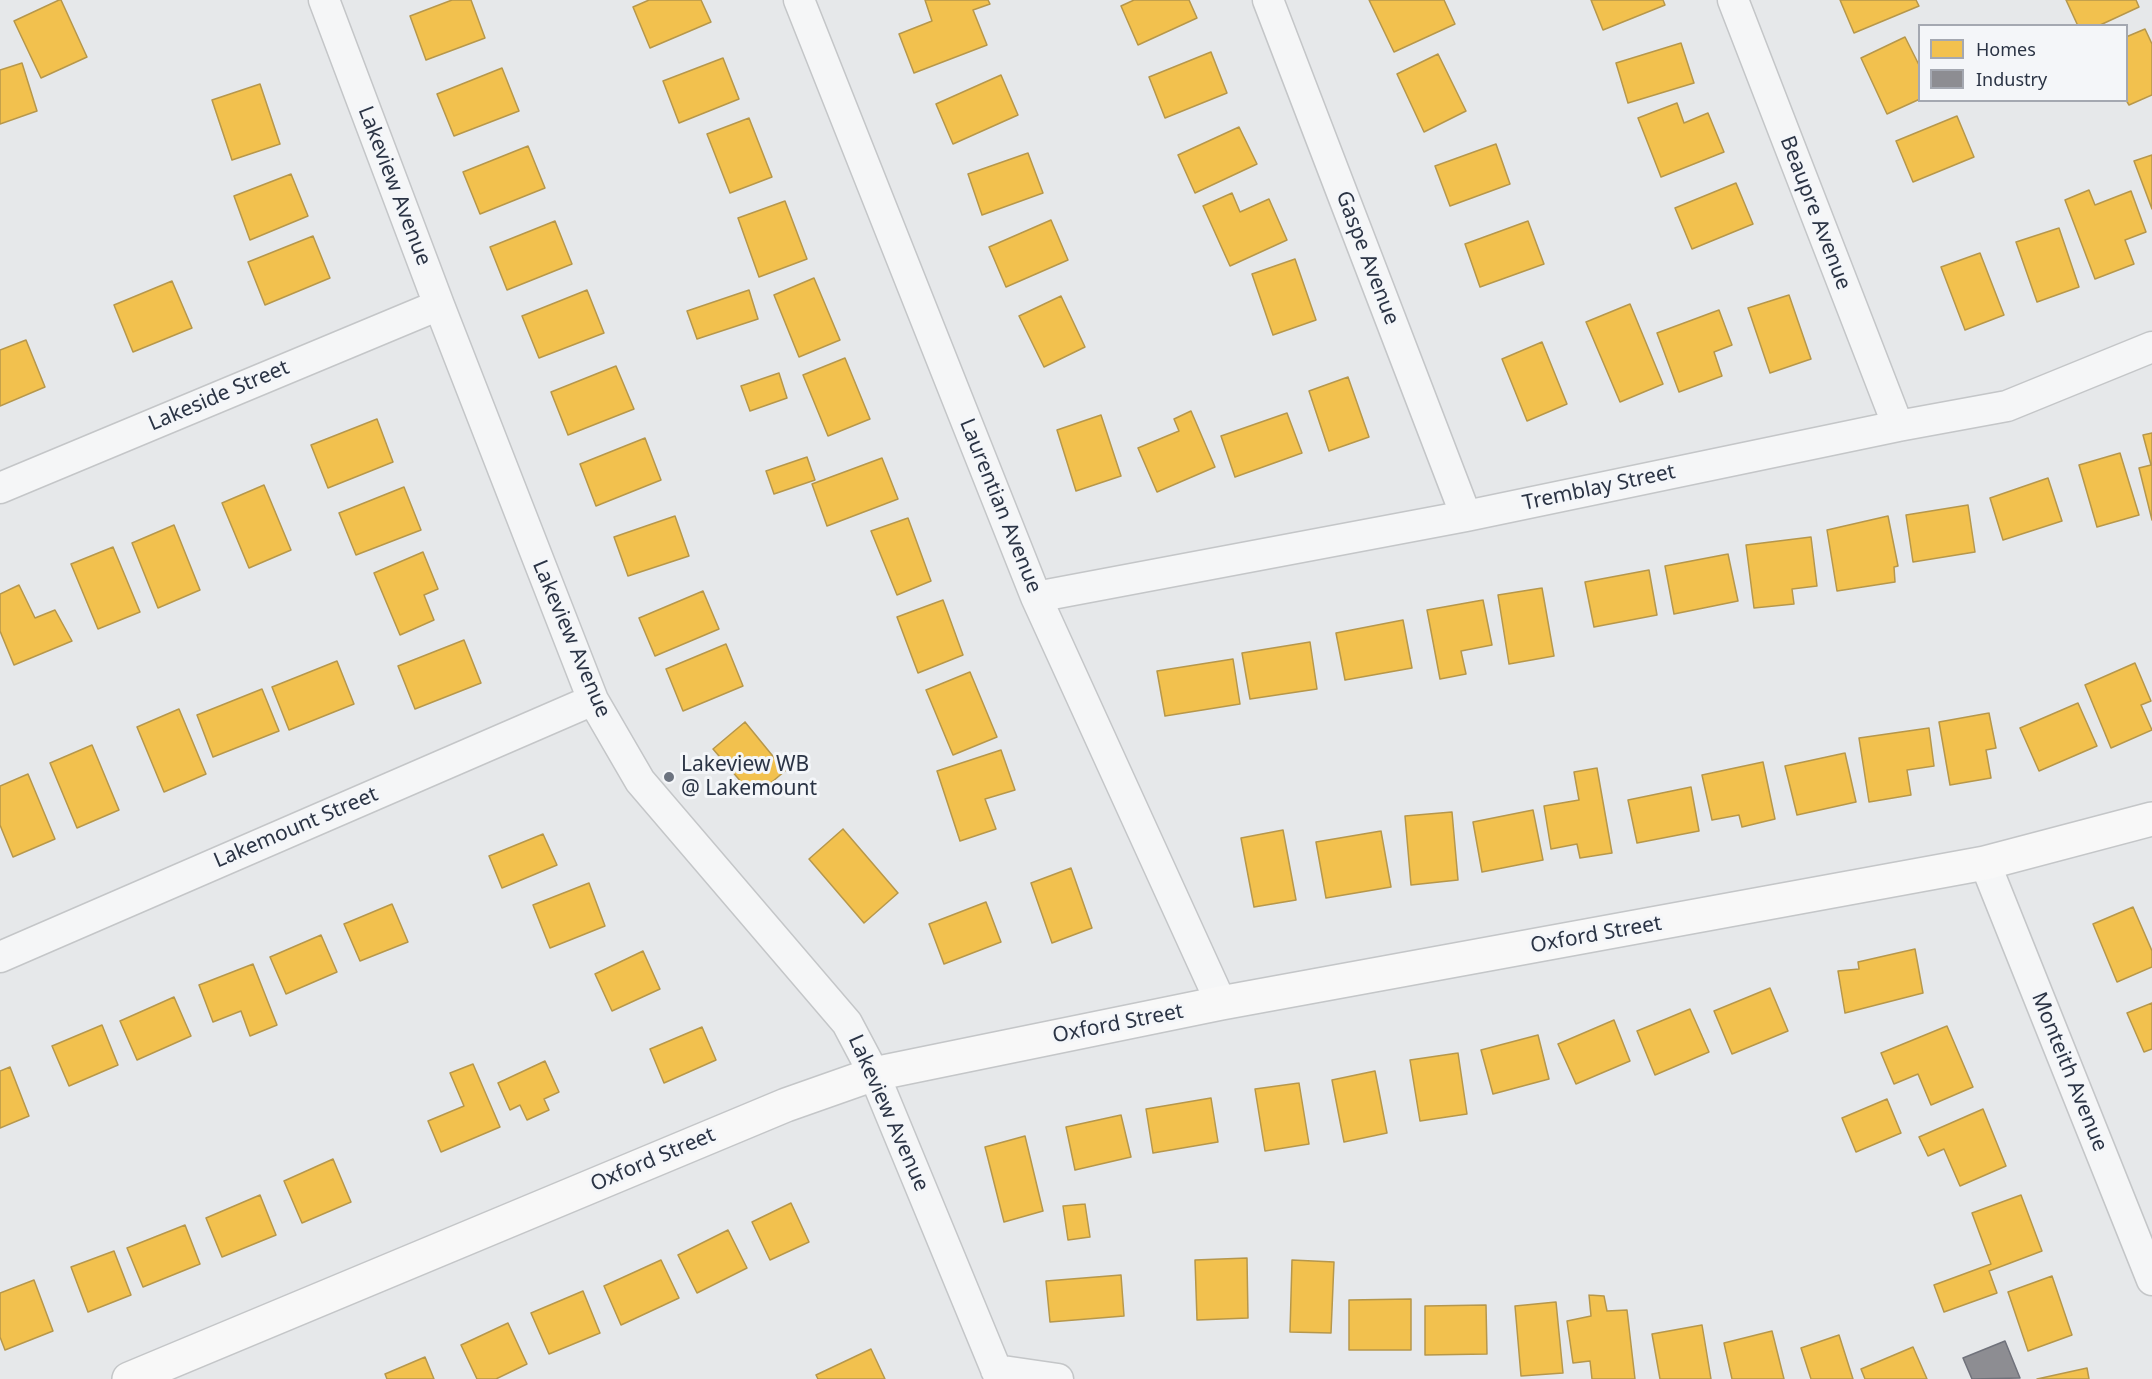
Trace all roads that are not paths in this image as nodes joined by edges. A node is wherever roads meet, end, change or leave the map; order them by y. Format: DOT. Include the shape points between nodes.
graph roads {
  1 [pos="324,0"];
  2 [pos="799,0"];
  3 [pos="1268,0"];
  4 [pos="1733,0"];
  5 [pos="439,305"];
  6 [pos="2152,347"];
  7 [pos="1898,426"];
  8 [pos="0,488"];
  9 [pos="1466,516"];
  10 [pos="1036,597"];
  11 [pos="593,700"];
  12 [pos="2152,819"];
  13 [pos="1985,863"];
  14 [pos="0,957"];
  15 [pos="1221,1004"];
  16 [pos="874,1074"];
  17 [pos="2152,1280"];
  18 [pos="998,1375"];
  19 [pos="129,1379"];
  20 [pos="1058,1379"];
  1 -- 5 [label="street, Lakeview Avenue"];
  2 -- 10 [label="street, Laurentian Avenue"];
  3 -- 9 [label="street, Gaspe Avenue"];
  4 -- 7 [label="street, Beaupre Avenue"];
  5 -- 8 [label="street, Lakeside Street"];
  5 -- 11 [label="street, Lakeview Avenue"];
  6 -- 7 [label="street, Tremblay Street" via="2007,406"];
  7 -- 9 [label="street, Tremblay Street"];
  9 -- 10 [label="street, Tremblay Street"];
  10 -- 15 [label="street, Laurentian Avenue"];
  11 -- 14 [label="street, Lakemount Street"];
  11 -- 16 [label="street, Lakeview Avenue" via="640,781 847,1023"];
  12 -- 13 [label="street, Oxford Street"];
  13 -- 15 [label="street, Oxford Street"];
  13 -- 17 [label="street, Monteith Avenue"];
  15 -- 16 [label="street, Oxford Street"];
  16 -- 18 [label="street, Lakeview Avenue"];
  16 -- 19 [label="street, Oxford Street" via="786,1105"];
  18 -- 20 [label="street"];
}
